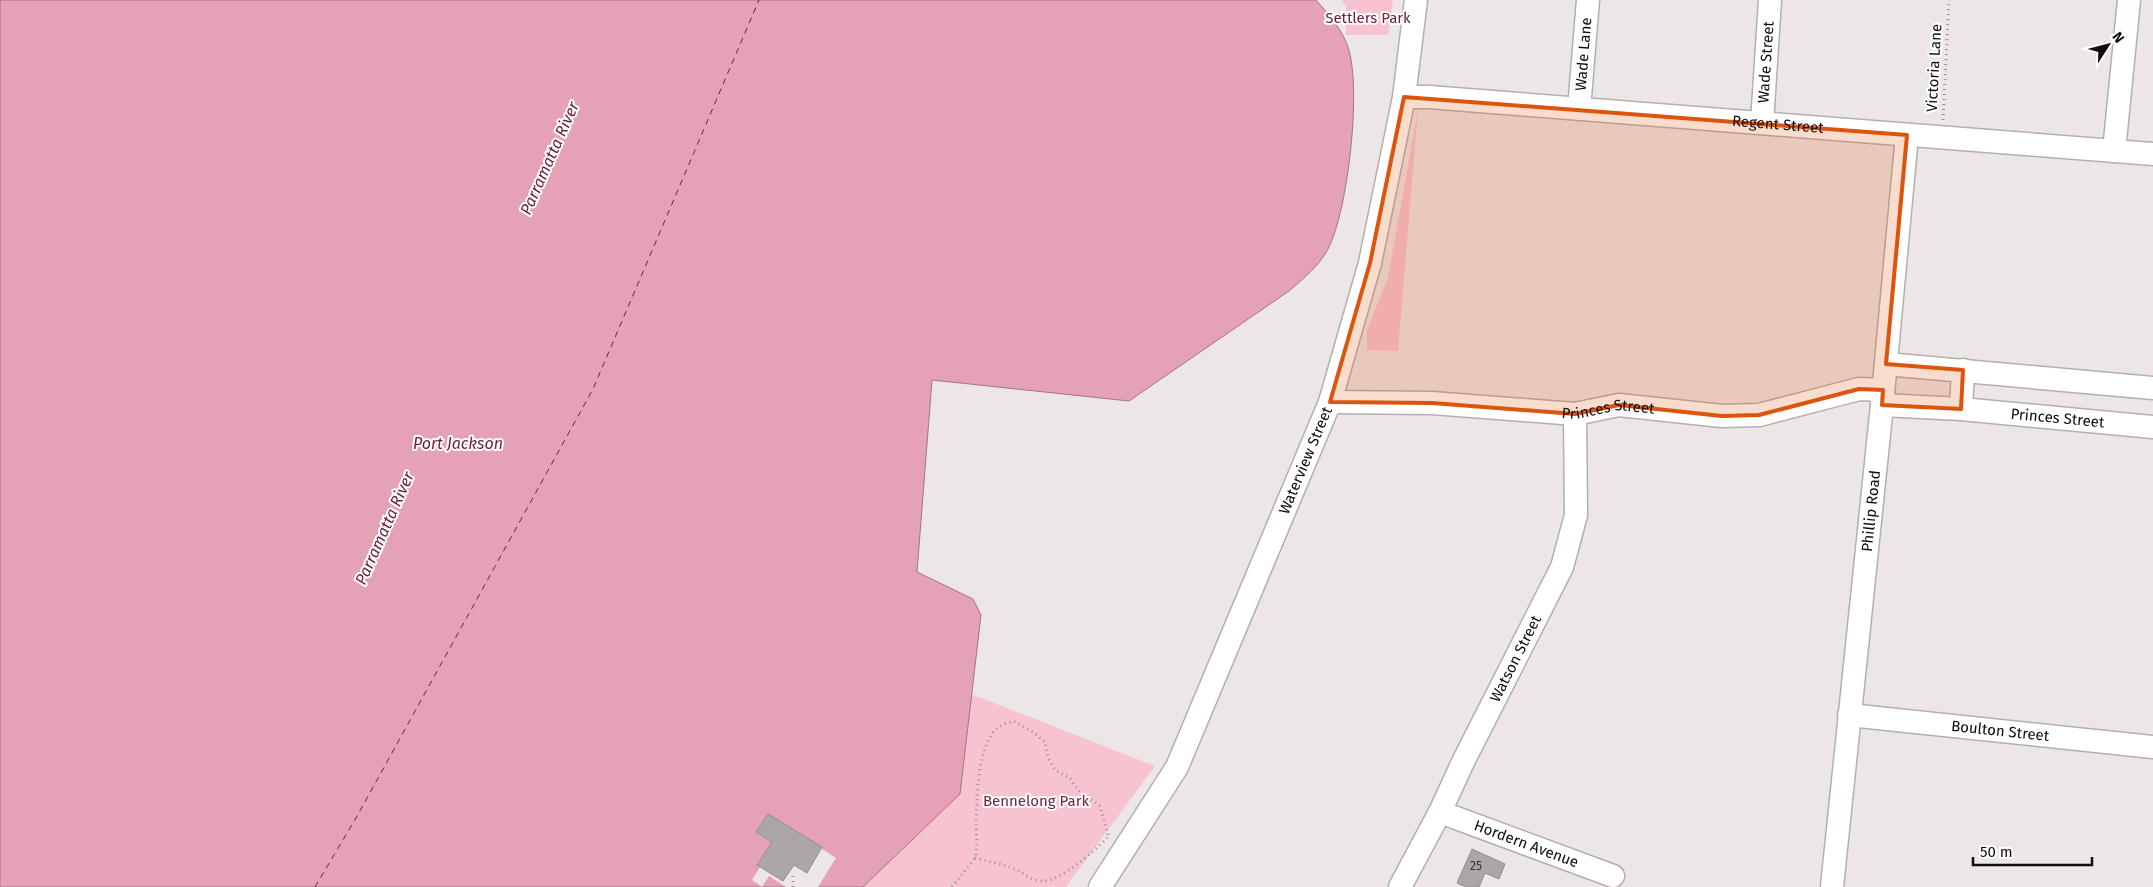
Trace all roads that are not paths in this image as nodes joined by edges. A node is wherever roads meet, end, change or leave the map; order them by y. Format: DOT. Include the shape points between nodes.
graph roads {
  1 [pos="1416,0"];
  2 [pos="1588,0"];
  3 [pos="1770,0"];
  4 [pos="2129,0"];
  5 [pos="1404,97"];
  6 [pos="1579,109"];
  7 [pos="1762,123"];
  8 [pos="1907,135"];
  9 [pos="2114,151"];
  10 [pos="2153,154"];
  11 [pos="1886,364"];
  12 [pos="1963,370"];
  13 [pos="2153,388"];
  14 [pos="1882,397"];
  15 [pos="1330,402"];
  16 [pos="1961,409"];
  17 [pos="1575,414"];
  18 [pos="2153,427"];
  19 [pos="1849,715"];
  20 [pos="2153,748"];
  21 [pos="1440,812"];
  22 [pos="1613,876"];
  23 [pos="1100,887"];
  24 [pos="1400,887"];
  25 [pos="1832,887"];
  1 -- 5 [label="street, Waterview Street"];
  2 -- 6 [label="street, Wade Lane"];
  3 -- 7 [label="street, Wade Street"];
  4 -- 9 [label="street"];
  5 -- 6 [label="street, Regent Street"];
  5 -- 15 [label="street, Waterview Street" via="1370,263"];
  6 -- 7 [label="street, Regent Street"];
  7 -- 8 [label="street, Regent Street"];
  8 -- 9 [label="street, Regent Street"];
  8 -- 11 [label="street, Phillip Road"];
  9 -- 10 [label="street, Regent Street"];
  11 -- 12 [label="street"];
  11 -- 14 [label="street, Phillip Road"];
  12 -- 13 [label="street"];
  12 -- 16 [label="street"];
  14 -- 16 [label="street, Princes Street"];
  14 -- 17 [label="street, Princes Street" via="1859,389 1759,415 1722,416 1619,405"];
  14 -- 19 [label="street, Phillip Road"];
  15 -- 17 [label="street, Princes Street" via="1432,403"];
  15 -- 23 [label="street, Waterview Street" via="1177,767 1116,842"];
  16 -- 18 [label="street, Princes Street"];
  17 -- 21 [label="street, Watson Street" via="1576,514 1562,567"];
  19 -- 20 [label="street, Boulton Street"];
  19 -- 25 [label="street, Phillip Road"];
  21 -- 22 [label="street, Hordern Avenue"];
  21 -- 24 [label="street, Watson Street"];
}
